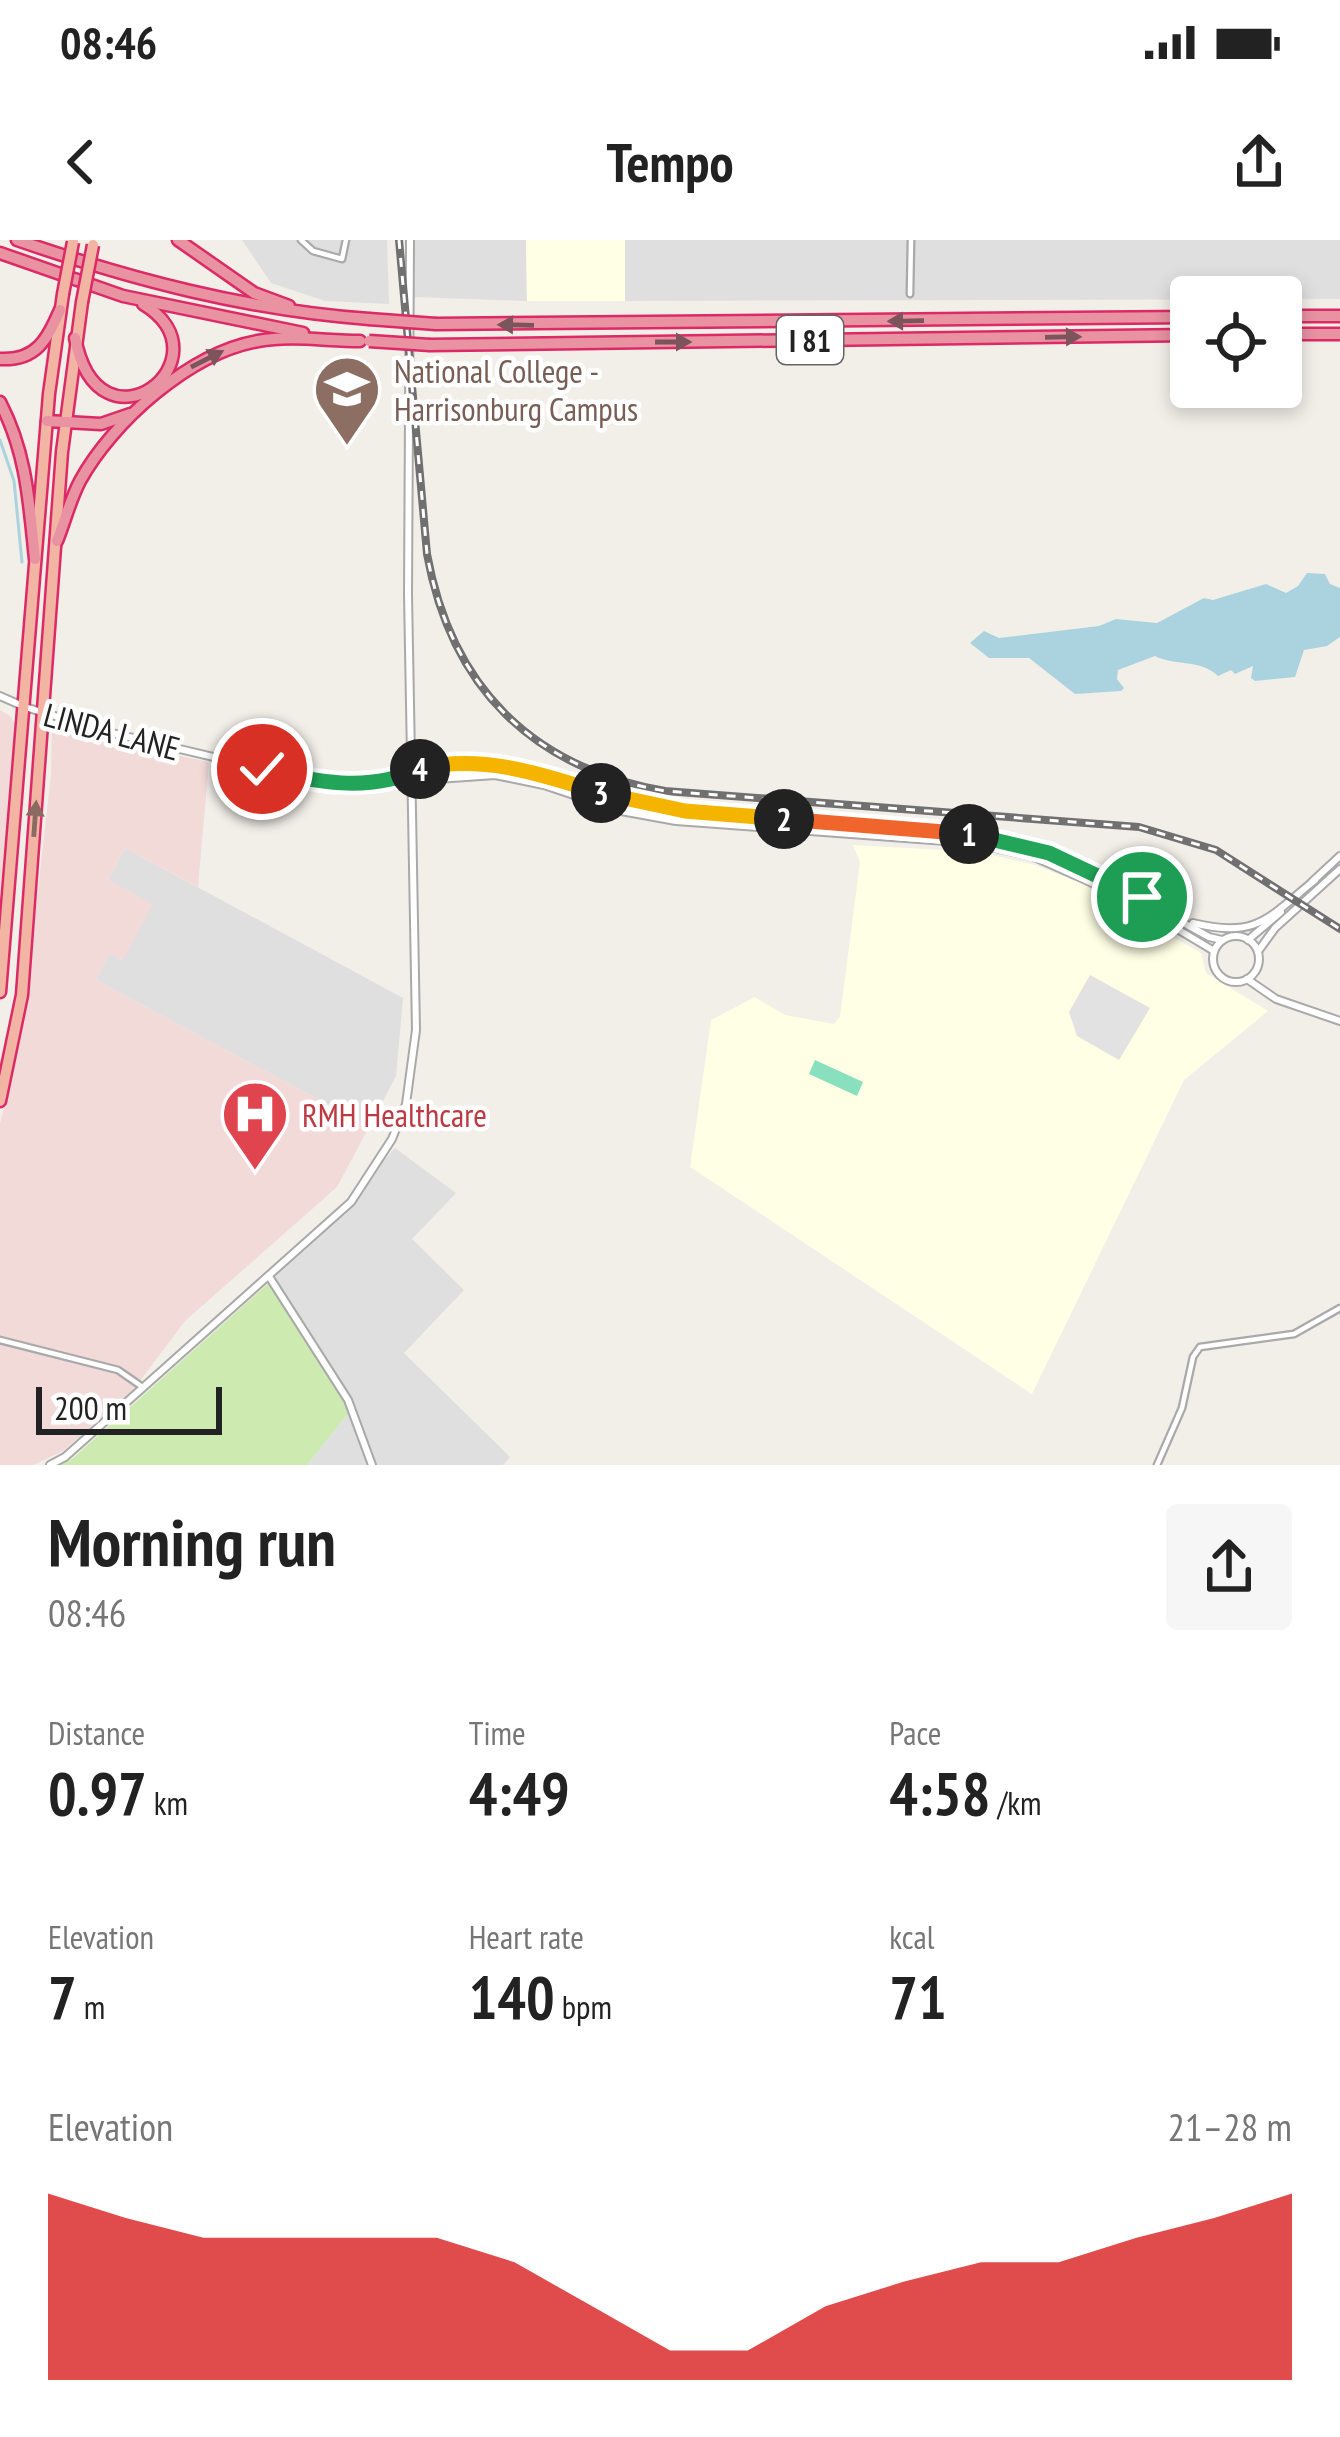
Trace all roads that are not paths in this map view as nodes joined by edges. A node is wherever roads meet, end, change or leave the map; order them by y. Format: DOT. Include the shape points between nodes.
graph roads {
  1 [pos="19,240"];
  2 [pos="178,240"];
  3 [pos="301,240"];
  4 [pos="346,240"];
  5 [pos="410,240"];
  6 [pos="910,240"];
  7 [pos="73,241"];
  8 [pos="93,243"];
  9 [pos="0,253"];
  10 [pos="0,266"];
  11 [pos="48,271"];
  12 [pos="910,294"];
  13 [pos="129,298"];
  14 [pos="60,310"];
  15 [pos="1302,316"];
  16 [pos="1340,316"];
  17 [pos="345,317"];
  18 [pos="1170,317"];
  19 [pos="1302,334"];
  20 [pos="1340,334"];
  21 [pos="1170,335"];
  22 [pos="75,338"];
  23 [pos="365,341"];
  24 [pos="0,359"];
  25 [pos="0,402"];
  26 [pos="139,411"];
  27 [pos="47,422"];
  28 [pos="64,424"];
  29 [pos="56,541"];
  30 [pos="34,560"];
  31 [pos="0,696"];
  32 [pos="25,707"];
  33 [pos="43,713"];
  34 [pos="411,773"];
  35 [pos="1340,856"];
  36 [pos="12,867"];
  37 [pos="1340,869"];
  38 [pos="1315,880"];
  39 [pos="9,912"];
  40 [pos="28,912"];
  41 [pos="1182,921"];
  42 [pos="1222,940"];
  43 [pos="1248,940"];
  44 [pos="1214,951"];
  45 [pos="1258,953"];
  46 [pos="24,960"];
  47 [pos="1251,976"];
  48 [pos="0,992"];
  49 [pos="1340,1021"];
  50 [pos="0,1101"];
  51 [pos="270,1278"];
  52 [pos="1340,1308"];
  53 [pos="0,1340"];
  54 [pos="144,1390"];
  55 [pos="50,1465"];
  56 [pos="371,1465"];
  57 [pos="1156,1465"];
  1 -- 17 [label="highway, I 81" via="193,294"];
  2 -- 17 [label="highway" via="254,292"];
  3 -- 4 [label="street" via="342,259"];
  5 -- 34 [label="street"];
  6 -- 12 [label="street"];
  7 -- 14 [label="highway, bridge"];
  8 -- 22 [label="highway, bridge"];
  9 -- 11 [label="highway, I 81"];
  10 -- 11 [label="highway"];
  11 -- 13 [label="highway, I 81"];
  13 -- 22 [label="highway" via="171,332 171,364 153,388 123,398 97,388"];
  13 -- 23 [label="highway, I 81"];
  14 -- 24 [label="highway" via="38,350"];
  14 -- 27 [label="highway"];
  15 -- 16 [label="highway"];
  18 -- 17 [label="highway, I 81, one-way, bridge"];
  19 -- 20 [label="highway"];
  23 -- 21 [label="highway, I 81, one-way, bridge"];
  22 -- 28 [label="highway"];
  26 -- 23 [label="highway, one-way" via="185,371 232,347 272,339"];
  25 -- 30 [label="highway" via="28,480"];
  26 -- 28 [label="highway" via="101,424"];
  26 -- 29 [label="highway" via="89,466"];
  27 -- 28 [label="highway"];
  27 -- 30 [label="highway"];
  28 -- 29 [label="highway"];
  29 -- 33 [label="highway"];
  30 -- 32 [label="highway"];
  31 -- 32 [label="street, LINDA LANE"];
  32 -- 33 [label="street, LINDA LANE"];
  32 -- 36 [label="highway"];
  33 -- 34 [label="street, LINDA LANE" via="315,782"];
  40 -- 33 [label="highway, one-way"];
  34 -- 41 [label="street, LINDA LANE" via="499,766 685,811 991,837 1080,866"];
  34 -- 44 [label="street, LINDA LANE" via="544,784 676,820 973,843 1032,856 1107,888"];
  34 -- 51 [label="street" via="416,1030 406,1105 351,1202"];
  35 -- 38 [label="street"];
  36 -- 39 [label="highway"];
  36 -- 40 [label="highway" via="17,903"];
  37 -- 45 [label="street"];
  38 -- 41 [label="street" via="1260,925 1225,932"];
  38 -- 43 [label="street"];
  39 -- 46 [label="highway" via="21,923"];
  39 -- 48 [label="highway"];
  40 -- 46 [label="highway"];
  41 -- 42 [label="street, LINDA LANE"];
  42 -- 43 [label="street"];
  42 -- 44 [label="street"];
  43 -- 45 [label="street"];
  44 -- 47 [label="street" via="1218,974 1228,981"];
  45 -- 47 [label="street"];
  46 -- 50 [label="highway"];
  47 -- 49 [label="street" via="1276,999"];
  51 -- 54 [label="street"];
  51 -- 56 [label="street" via="349,1400"];
  52 -- 57 [label="street" via="1289,1335 1200,1347"];
  53 -- 54 [label="street" via="122,1371"];
  54 -- 55 [label="street"];
}
